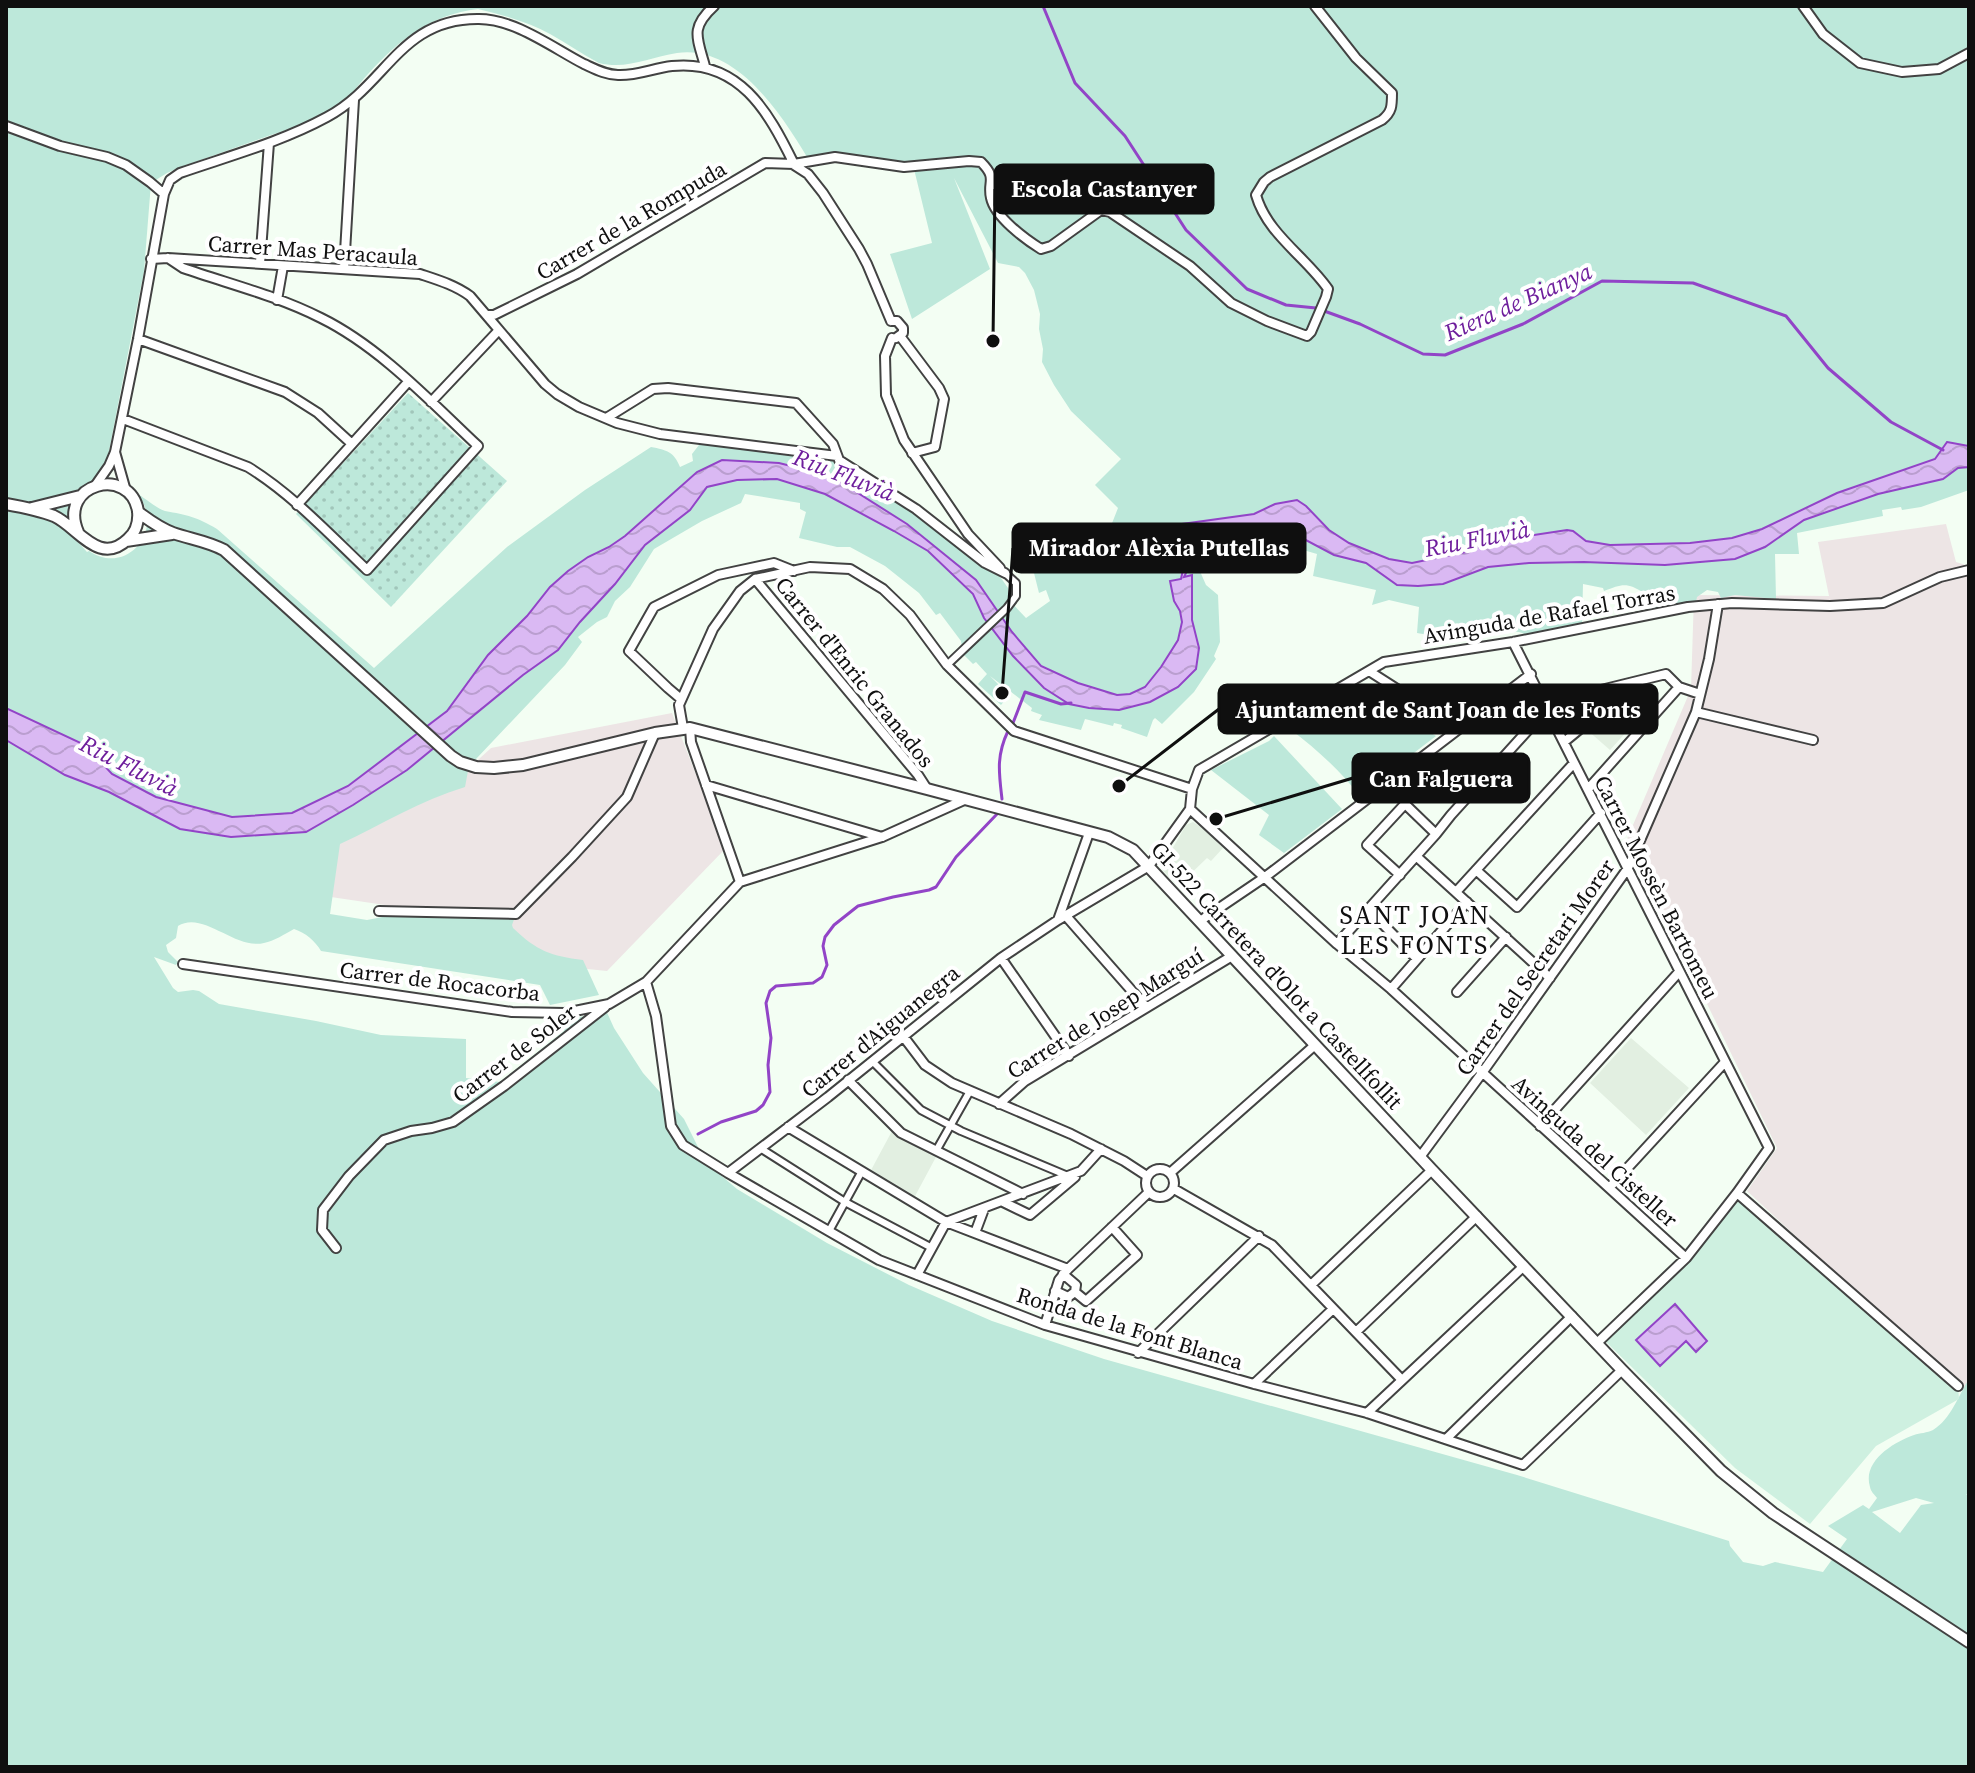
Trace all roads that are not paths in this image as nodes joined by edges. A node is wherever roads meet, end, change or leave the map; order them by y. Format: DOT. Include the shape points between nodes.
graph roads {
  1 [pos="714,6"];
  2 [pos="1315,6"];
  3 [pos="1803,6"];
  4 [pos="1969,53"];
  5 [pos="705,66"];
  6 [pos="354,100"];
  7 [pos="6,126"];
  8 [pos="269,143"];
  9 [pos="794,164"];
  10 [pos="164,194"];
  11 [pos="168,258"];
  12 [pos="151,259"];
  13 [pos="260,264"];
  14 [pos="283,266"];
  15 [pos="344,269"];
  16 [pos="277,300"];
  17 [pos="487,315"];
  18 [pos="499,330"];
  19 [pos="891,331"];
  20 [pos="138,339"];
  21 [pos="408,382"];
  22 [pos="431,402"];
  23 [pos="608,417"];
  24 [pos="123,419"];
  25 [pos="352,444"];
  26 [pos="115,452"];
  27 [pos="912,453"];
  28 [pos="837,456"];
  29 [pos="95,486"];
  30 [pos="126,491"];
  31 [pos="80,496"];
  32 [pos="6,504"];
  33 [pos="297,505"];
  34 [pos="32,508"];
  35 [pos="138,512"];
  36 [pos="78,532"];
  37 [pos="174,533"];
  38 [pos="126,541"];
  39 [pos="1969,570"];
  40 [pos="794,571"];
  41 [pos="1005,573"];
  42 [pos="755,579"];
  43 [pos="1718,604"];
  44 [pos="1513,642"];
  45 [pos="949,662"];
  46 [pos="1369,671"];
  47 [pos="1531,674"];
  48 [pos="1679,687"];
  49 [pos="1700,694"];
  50 [pos="681,699"];
  51 [pos="1548,708"];
  52 [pos="1696,712"];
  53 [pos="687,728"];
  54 [pos="1458,728"];
  55 [pos="655,733"];
  56 [pos="1813,740"];
  57 [pos="1564,742"];
  58 [pos="1574,763"];
  59 [pos="706,785"];
  60 [pos="927,789"];
  61 [pos="1192,789"];
  62 [pos="1588,789"];
  63 [pos="964,800"];
  64 [pos="1190,809"];
  65 [pos="1601,813"];
  66 [pos="1089,833"];
  67 [pos="1436,834"];
  68 [pos="882,837"];
  69 [pos="1416,856"];
  70 [pos="1149,866"];
  71 [pos="1628,868"];
  72 [pos="1476,870"];
  73 [pos="1400,875"];
  74 [pos="1265,877"];
  75 [pos="740,882"];
  76 [pos="1456,892"];
  77 [pos="1467,902"];
  78 [pos="1369,910"];
  79 [pos="379,911"];
  80 [pos="1062,918"];
  81 [pos="1200,921"];
  82 [pos="1506,937"];
  83 [pos="1337,944"];
  84 [pos="1232,956"];
  85 [pos="1001,958"];
  86 [pos="1417,959"];
  87 [pos="183,964"];
  88 [pos="1679,972"];
  89 [pos="1550,978"];
  90 [pos="646,982"];
  91 [pos="1391,989"];
  92 [pos="1457,992"];
  93 [pos="609,1004"];
  94 [pos="1146,1007"];
  95 [pos="903,1036"];
  96 [pos="1315,1045"];
  97 [pos="1069,1056"];
  98 [pos="872,1061"];
  99 [pos="1725,1062"];
  100 [pos="1482,1073"];
  101 [pos="848,1080"];
  102 [pos="970,1091"];
  103 [pos="999,1104"];
  104 [pos="951,1126"];
  105 [pos="1540,1126"];
  106 [pos="788,1127"];
  107 [pos="760,1148"];
  108 [pos="1101,1149"];
  109 [pos="936,1151"];
  110 [pos="1420,1157"];
  111 [pos="1432,1170"];
  112 [pos="862,1171"];
  113 [pos="1081,1171"];
  114 [pos="728,1173"];
  115 [pos="1170,1173"];
  116 [pos="1068,1176"];
  117 [pos="1147,1176"];
  118 [pos="1610,1187"];
  119 [pos="1174,1189"];
  120 [pos="1148,1193"];
  121 [pos="1737,1193"];
  122 [pos="1023,1194"];
  123 [pos="845,1202"];
  124 [pos="1003,1202"];
  125 [pos="984,1209"];
  126 [pos="1477,1216"];
  127 [pos="946,1222"];
  128 [pos="1112,1227"];
  129 [pos="829,1231"];
  130 [pos="975,1233"];
  131 [pos="1259,1236"];
  132 [pos="336,1248"];
  133 [pos="932,1248"];
  134 [pos="1686,1258"];
  135 [pos="1524,1266"];
  136 [pos="1065,1272"];
  137 [pos="917,1275"];
  138 [pos="1311,1285"];
  139 [pos="1055,1291"];
  140 [pos="1075,1292"];
  141 [pos="1333,1309"];
  142 [pos="1572,1316"];
  143 [pos="1045,1325"];
  144 [pos="1356,1332"];
  145 [pos="1597,1343"];
  146 [pos="1138,1353"];
  147 [pos="1622,1370"];
  148 [pos="1402,1380"];
  149 [pos="1254,1384"];
  150 [pos="1958,1386"];
  151 [pos="1367,1413"];
  152 [pos="1446,1439"];
  153 [pos="1969,1642"];
  1 -- 5 [label="street" via="698,26"];
  2 -- 9 [label="street, Carrer de la Rompuda" via="1392,93 1391,113 1382,120 1270,177 1256,195 1275,228 1328,289 1307,336 1231,303 1190,266 1110,212 1101,210 1041,249 995,210 992,180 981,162 904,167 835,157"];
  3 -- 4 [label="street" via="1823,34 1860,63 1902,72 1939,69"];
  5 -- 6 [label="street" via="619,75 601,72 503,22 465,19 424,32"];
  5 -- 9 [label="street" via="733,78 759,104"];
  6 -- 8 [label="street"];
  6 -- 15 [label="street"];
  7 -- 10 [label="street" via="126,165"];
  8 -- 10 [label="street" via="180,173"];
  8 -- 13 [label="street"];
  9 -- 17 [label="street, Carrer de la Rompuda" via="765,163 577,274"];
  9 -- 19 [label="street" via="823,193 859,249"];
  10 -- 12 [label="street"];
  11 -- 12 [label="street, Carrer Mas Peracaula"];
  11 -- 13 [label="street, Carrer Mas Peracaula"];
  11 -- 16 [label="street"];
  12 -- 20 [label="street"];
  13 -- 14 [label="street, Carrer Mas Peracaula"];
  14 -- 15 [label="street, Carrer Mas Peracaula"];
  14 -- 16 [label="street"];
  15 -- 17 [label="street, Carrer Mas Peracaula" via="439,280 470,296"];
  16 -- 21 [label="street" via="342,330"];
  17 -- 18 [label="street, Carrer Mas Peracaula"];
  18 -- 22 [label="street"];
  18 -- 23 [label="street, Carrer Mas Peracaula" via="557,394"];
  19 -- 27 [label="street" via="885,356 886,395"];
  19 -- 27 [label="street" via="944,399 935,447"];
  20 -- 24 [label="street"];
  20 -- 25 [label="street" via="285,392"];
  21 -- 22 [label="street"];
  21 -- 25 [label="street"];
  22 -- 33 [label="street" via="478,446 367,570"];
  23 -- 28 [label="street, Carrer Mas Peracaula" via="660,434"];
  23 -- 28 [label="street" via="653,389 796,403 833,444"];
  24 -- 26 [label="street"];
  24 -- 33 [label="street" via="248,467"];
  25 -- 33 [label="street"];
  26 -- 29 [label="street"];
  26 -- 30 [label="street"];
  27 -- 41 [label="street" via="968,534"];
  28 -- 41 [label="street"];
  29 -- 30 [label="street" via="114,485"];
  29 -- 31 [label="street"];
  30 -- 35 [label="street"];
  31 -- 34 [label="street"];
  31 -- 36 [label="street" via="74,510"];
  32 -- 34 [label="street"];
  34 -- 36 [label="street"];
  35 -- 37 [label="street, GI-522 Carretera d'Olot a Castellfollit"];
  35 -- 38 [label="street" via="135,531"];
  36 -- 38 [label="street" via="100,548"];
  37 -- 38 [label="street, GI-522 Carretera d'Olot a Castellfollit"];
  37 -- 55 [label="street, GI-522 Carretera d'Olot a Castellfollit" via="224,550 460,762 483,768 523,765"];
  39 -- 43 [label="street, Avinguda de Rafael Torras" via="1883,603"];
  40 -- 42 [label="street"];
  40 -- 45 [label="street" via="850,569 883,589"];
  40 -- 50 [label="street" via="774,563 718,575 654,607 629,651"];
  41 -- 45 [label="street" via="1016,583 1016,596"];
  42 -- 50 [label="street" via="713,629"];
  42 -- 60 [label="street, Carrer d'Enric Granados"];
  43 -- 44 [label="street, Avinguda de Rafael Torras"];
  43 -- 49 [label="street, Carrer del Secretari Morer"];
  44 -- 46 [label="street, Avinguda de Rafael Torras" via="1384,662"];
  44 -- 47 [label="street, Carrer Mossèn Bartomeu"];
  45 -- 61 [label="street" via="1014,731"];
  46 -- 54 [label="street"];
  46 -- 61 [label="street, Avinguda de Rafael Torras" via="1199,770"];
  47 -- 51 [label="street, Carrer Mossèn Bartomeu"];
  47 -- 54 [label="street"];
  48 -- 49 [label="street"];
  48 -- 57 [label="street" via="1666,674 1597,691 1598,714"];
  48 -- 62 [label="street"];
  49 -- 52 [label="street, Carrer del Secretari Morer"];
  50 -- 53 [label="street"];
  51 -- 57 [label="street, Carrer Mossèn Bartomeu"];
  51 -- 67 [label="street"];
  52 -- 56 [label="street"];
  52 -- 71 [label="street, Carrer del Secretari Morer"];
  53 -- 55 [label="street, GI-522 Carretera d'Olot a Castellfollit"];
  53 -- 59 [label="street"];
  53 -- 60 [label="street, GI-522 Carretera d'Olot a Castellfollit"];
  54 -- 74 [label="street"];
  55 -- 79 [label="street" via="627,797 516,914"];
  57 -- 58 [label="street, Carrer Mossèn Bartomeu"];
  58 -- 62 [label="street, Carrer Mossèn Bartomeu"];
  58 -- 72 [label="street"];
  59 -- 68 [label="street"];
  59 -- 75 [label="street"];
  60 -- 63 [label="street, GI-522 Carretera d'Olot a Castellfollit"];
  61 -- 64 [label="street"];
  62 -- 65 [label="street, Carrer Mossèn Bartomeu"];
  63 -- 66 [label="street, GI-522 Carretera d'Olot a Castellfollit"];
  63 -- 68 [label="street"];
  64 -- 70 [label="street"];
  64 -- 74 [label="street, Avinguda del Cisteller"];
  65 -- 71 [label="street, Carrer Mossèn Bartomeu"];
  65 -- 72 [label="street" via="1517,907"];
  66 -- 70 [label="street, GI-522 Carretera d'Olot a Castellfollit" via="1133,850"];
  66 -- 80 [label="street"];
  67 -- 69 [label="street"];
  67 -- 73 [label="street" via="1405,804 1367,845"];
  68 -- 75 [label="street"];
  69 -- 73 [label="street"];
  69 -- 76 [label="street"];
  70 -- 80 [label="street, Carrer d'Aiguanegra"];
  70 -- 81 [label="street, GI-522 Carretera d'Olot a Castellfollit"];
  71 -- 88 [label="street, Carrer Mossèn Bartomeu"];
  71 -- 89 [label="street, Carrer del Secretari Morer"];
  72 -- 76 [label="street"];
  73 -- 78 [label="street"];
  74 -- 81 [label="street"];
  74 -- 83 [label="street, Avinguda del Cisteller"];
  75 -- 90 [label="street, Carrer de Rocacorba"];
  76 -- 77 [label="street"];
  77 -- 82 [label="street"];
  77 -- 86 [label="street"];
  78 -- 83 [label="street"];
  78 -- 86 [label="street"];
  80 -- 85 [label="street, Carrer d'Aiguanegra"];
  80 -- 94 [label="street"];
  81 -- 84 [label="street, GI-522 Carretera d'Olot a Castellfollit"];
  82 -- 89 [label="street"];
  82 -- 92 [label="street"];
  83 -- 91 [label="street, Avinguda del Cisteller"];
  84 -- 94 [label="street, Carrer de Josep Marguí"];
  84 -- 96 [label="street, GI-522 Carretera d'Olot a Castellfollit"];
  85 -- 95 [label="street, Carrer d'Aiguanegra"];
  85 -- 97 [label="street"];
  86 -- 91 [label="street"];
  87 -- 93 [label="street, Carrer de Rocacorba" via="512,1012 565,1013"];
  88 -- 99 [label="street, Carrer Mossèn Bartomeu"];
  88 -- 105 [label="street"];
  89 -- 100 [label="street, Carrer del Secretari Morer"];
  90 -- 93 [label="street, Carrer de Rocacorba"];
  90 -- 114 [label="street, Ronda de la Font Blanca" via="656,1016 671,1126 683,1145"];
  91 -- 100 [label="street, Avinguda del Cisteller"];
  93 -- 132 [label="street, Carrer de Soler" via="453,1122 384,1140 323,1210 322,1230"];
  94 -- 97 [label="street, Carrer de Josep Marguí"];
  95 -- 98 [label="street, Carrer d'Aiguanegra"];
  95 -- 102 [label="street" via="925,1065"];
  96 -- 110 [label="street, GI-522 Carretera d'Olot a Castellfollit"];
  96 -- 115 [label="street"];
  97 -- 103 [label="street, Carrer de Josep Marguí" via="1025,1081"];
  98 -- 101 [label="street, Carrer d'Aiguanegra"];
  98 -- 104 [label="street" via="921,1110"];
  99 -- 118 [label="street"];
  99 -- 121 [label="street, Carrer Mossèn Bartomeu" via="1769,1148"];
  100 -- 105 [label="street, Avinguda del Cisteller"];
  100 -- 110 [label="street, Carrer del Secretari Morer"];
  101 -- 106 [label="street, Carrer d'Aiguanegra"];
  101 -- 109 [label="street" via="901,1133"];
  102 -- 103 [label="street"];
  102 -- 104 [label="street"];
  103 -- 108 [label="street"];
  104 -- 109 [label="street"];
  104 -- 116 [label="street"];
  105 -- 118 [label="street, Avinguda del Cisteller"];
  106 -- 107 [label="street, Carrer d'Aiguanegra"];
  106 -- 112 [label="street"];
  107 -- 114 [label="street, Carrer d'Aiguanegra"];
  107 -- 123 [label="street"];
  108 -- 113 [label="street"];
  108 -- 117 [label="street"];
  109 -- 122 [label="street"];
  110 -- 111 [label="street, GI-522 Carretera d'Olot a Castellfollit"];
  111 -- 126 [label="street, GI-522 Carretera d'Olot a Castellfollit"];
  111 -- 138 [label="street"];
  112 -- 123 [label="street"];
  112 -- 127 [label="street"];
  113 -- 116 [label="street"];
  113 -- 124 [label="street" via="1030,1215"];
  114 -- 129 [label="street, Ronda de la Font Blanca"];
  115 -- 117 [label="street" via="1153,1170"];
  115 -- 119 [label="street"];
  116 -- 122 [label="street"];
  117 -- 120 [label="street"];
  118 -- 134 [label="street, Avinguda del Cisteller"];
  119 -- 120 [label="street" via="1157,1198"];
  119 -- 131 [label="street"];
  120 -- 128 [label="street"];
  121 -- 134 [label="street"];
  121 -- 150 [label="street"];
  122 -- 124 [label="street"];
  123 -- 129 [label="street"];
  123 -- 133 [label="street"];
  124 -- 125 [label="street"];
  125 -- 127 [label="street"];
  125 -- 130 [label="street"];
  126 -- 135 [label="street, GI-522 Carretera d'Olot a Castellfollit"];
  126 -- 144 [label="street"];
  127 -- 130 [label="street"];
  127 -- 133 [label="street"];
  128 -- 136 [label="street"];
  128 -- 140 [label="street" via="1137,1255 1086,1301"];
  129 -- 137 [label="street, Ronda de la Font Blanca"];
  130 -- 136 [label="street"];
  131 -- 138 [label="street"];
  131 -- 146 [label="street"];
  133 -- 137 [label="street"];
  134 -- 145 [label="street"];
  135 -- 142 [label="street, GI-522 Carretera d'Olot a Castellfollit"];
  135 -- 148 [label="street"];
  136 -- 139 [label="street"];
  136 -- 140 [label="street" via="1076,1285"];
  137 -- 143 [label="street, Ronda de la Font Blanca"];
  138 -- 141 [label="street"];
  139 -- 140 [label="street" via="1068,1297"];
  139 -- 143 [label="street"];
  141 -- 144 [label="street"];
  141 -- 149 [label="street"];
  142 -- 145 [label="street, GI-522 Carretera d'Olot a Castellfollit"];
  142 -- 152 [label="street"];
  143 -- 146 [label="street, Ronda de la Font Blanca"];
  144 -- 148 [label="street"];
  145 -- 147 [label="street, GI-522 Carretera d'Olot a Castellfollit"];
  146 -- 149 [label="street, Ronda de la Font Blanca"];
  147 -- 152 [label="street, Ronda de la Font Blanca" via="1523,1465"];
  147 -- 153 [label="street, GI-522 Carretera d'Olot a Castellfollit" via="1721,1471 1773,1513"];
  148 -- 151 [label="street"];
  149 -- 151 [label="street, Ronda de la Font Blanca"];
  151 -- 152 [label="street, Ronda de la Font Blanca"];
}
